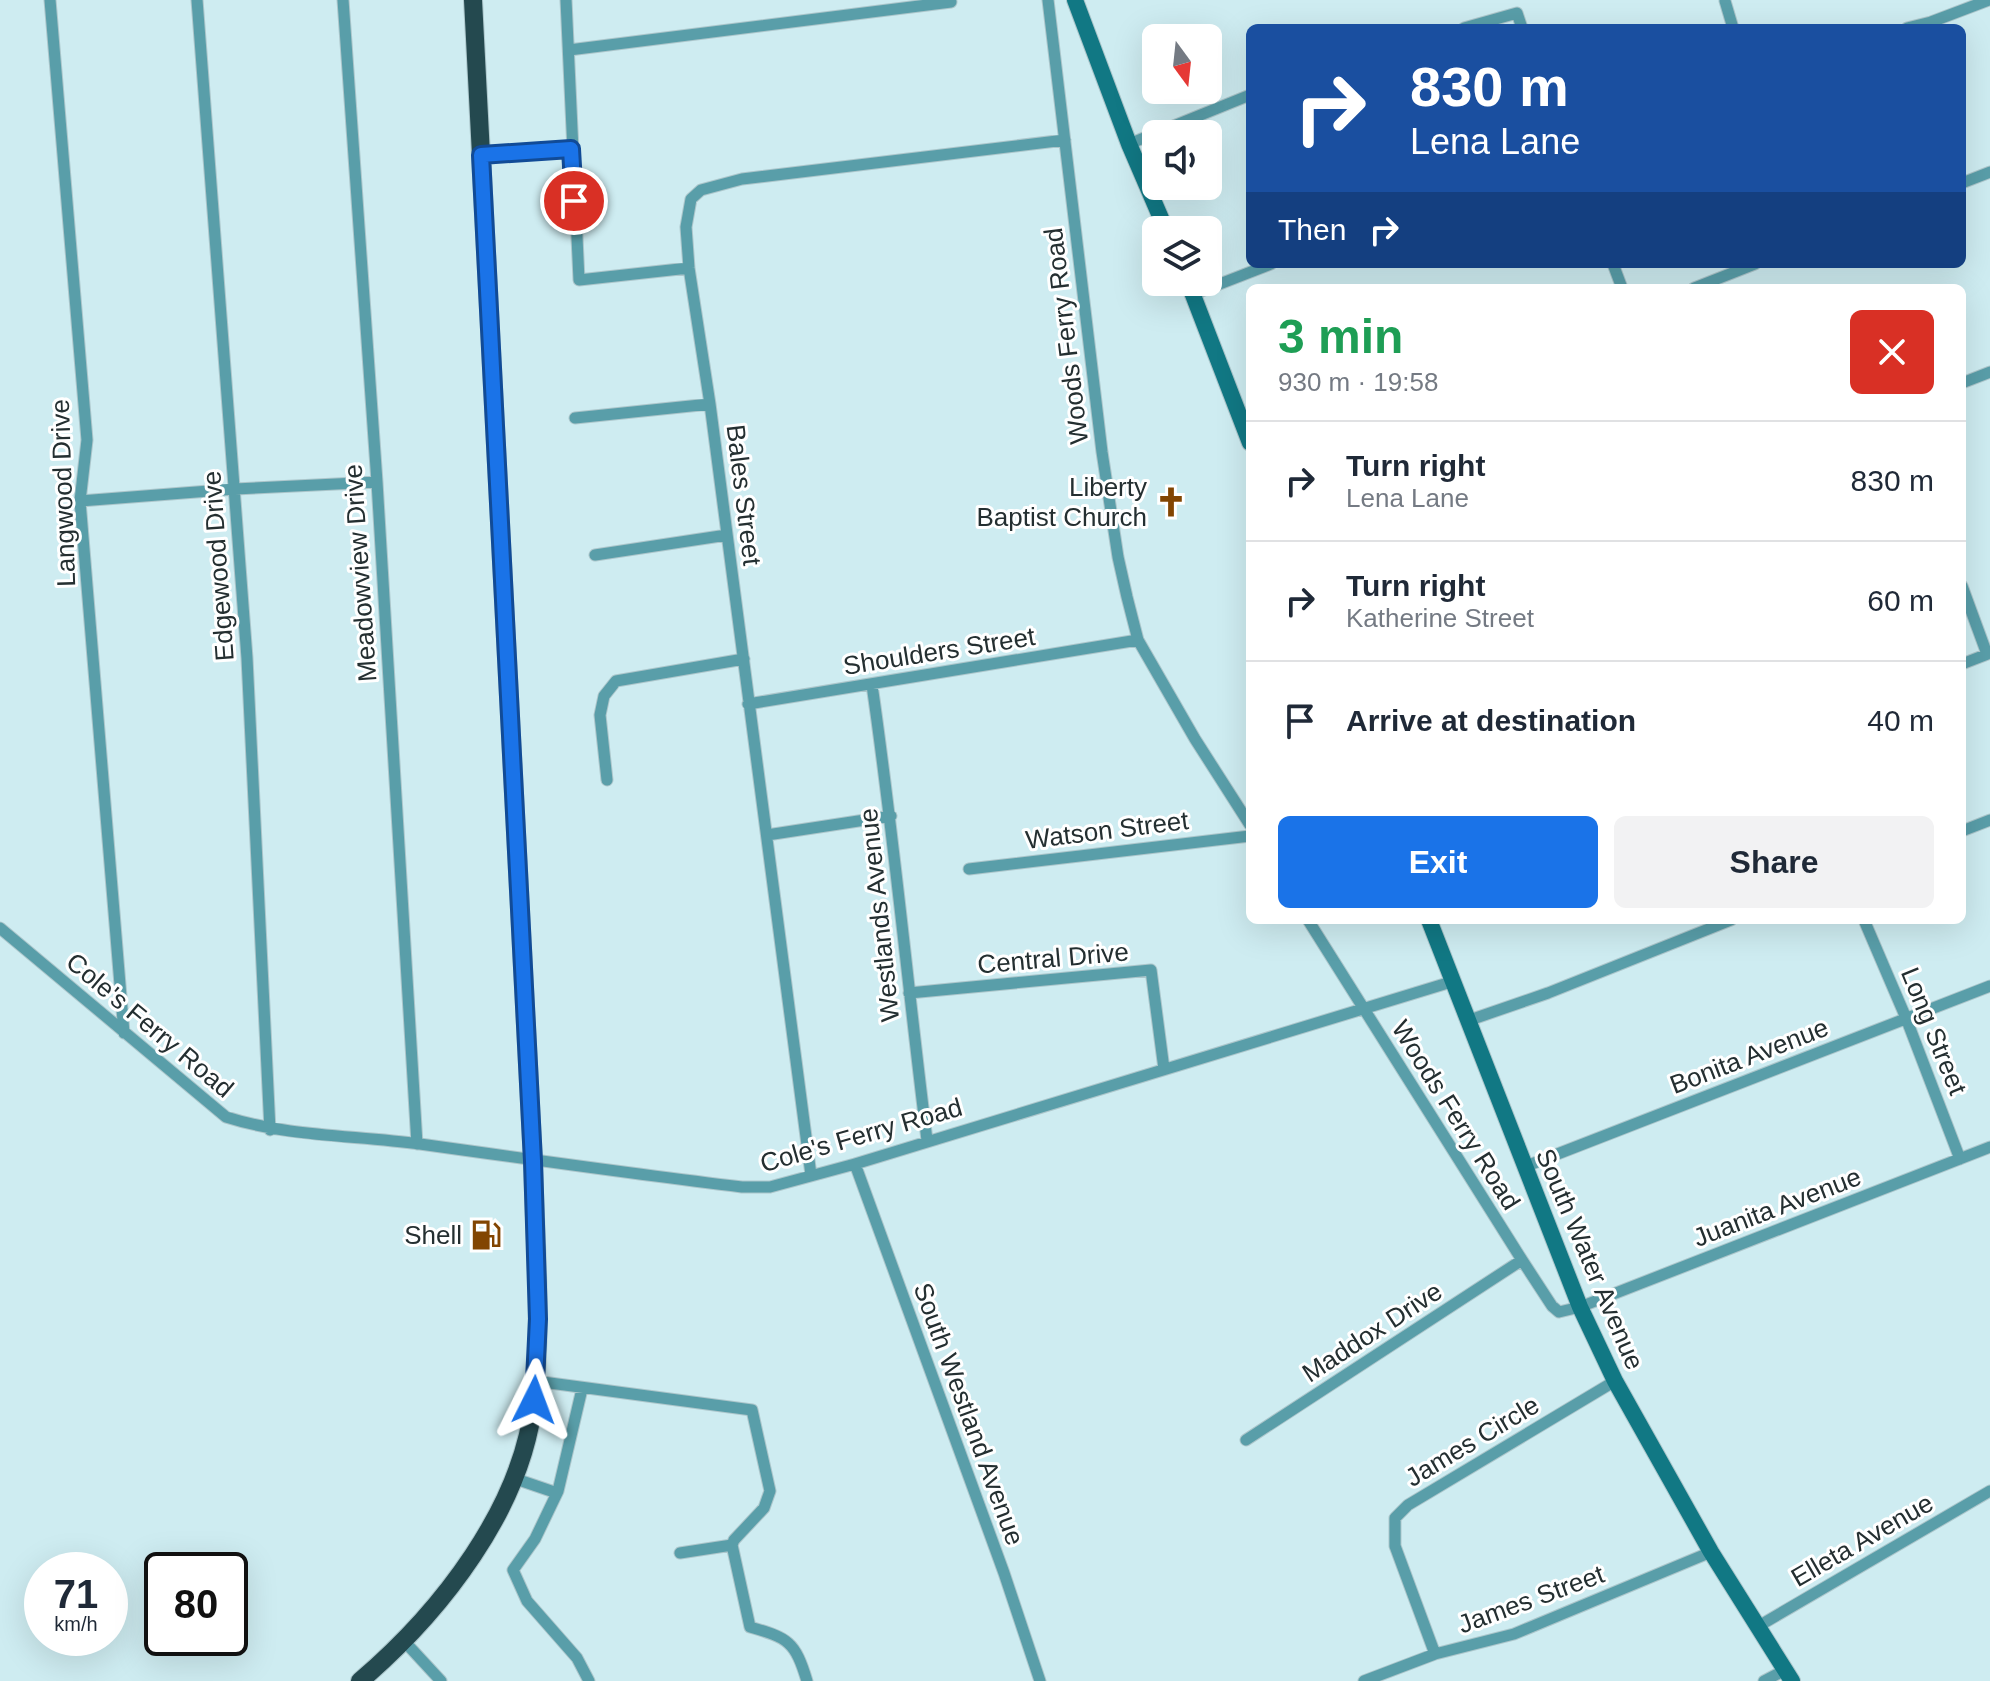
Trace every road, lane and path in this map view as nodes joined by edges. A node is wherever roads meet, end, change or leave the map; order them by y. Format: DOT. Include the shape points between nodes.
graph roads {
  1 [pos="50,0"];
  2 [pos="197,0"];
  3 [pos="343,0"];
  4 [pos="473,0"];
  5 [pos="566,0"];
  6 [pos="1048,0"];
  7 [pos="1075,0"];
  8 [pos="1989,0"];
  9 [pos="1725,1"];
  10 [pos="951,2"];
  11 [pos="1478,24"];
  12 [pos="1521,24"];
  13 [pos="1732,24"];
  14 [pos="1923,24"];
  15 [pos="569,50"];
  16 [pos="1246,97"];
  17 [pos="1065,140"];
  18 [pos="1129,144"];
  19 [pos="571,149"];
  20 [pos="481,155"];
  21 [pos="1990,172"];
  22 [pos="1966,181"];
  23 [pos="1160,216"];
  24 [pos="689,268"];
  25 [pos="1258,268"];
  26 [pos="1745,268"];
  27 [pos="1222,279"];
  28 [pos="1704,284"];
  29 [pos="1194,296"];
  30 [pos="1990,372"];
  31 [pos="1966,381"];
  32 [pos="710,404"];
  33 [pos="575,418"];
  34 [pos="1246,432"];
  35 [pos="377,482"];
  36 [pos="235,489"];
  37 [pos="80,501"];
  38 [pos="727,535"];
  39 [pos="595,555"];
  40 [pos="1966,596"];
  41 [pos="1138,640"];
  42 [pos="1989,654"];
  43 [pos="744,659"];
  44 [pos="1966,663"];
  45 [pos="872,685"];
  46 [pos="748,704"];
  47 [pos="607,780"];
  48 [pos="891,816"];
  49 [pos="1246,819"];
  50 [pos="1990,820"];
  51 [pos="1966,829"];
  52 [pos="767,835"];
  53 [pos="1246,836"];
  54 [pos="969,869"];
  55 [pos="1310,924"];
  56 [pos="1430,924"];
  57 [pos="1721,924"];
  58 [pos="1866,924"];
  59 [pos="0,928"];
  60 [pos="1451,982"];
  61 [pos="1990,986"];
  62 [pos="909,993"];
  63 [pos="1362,1008"];
  64 [pos="1906,1018"];
  65 [pos="1467,1021"];
  66 [pos="124,1033"];
  67 [pos="1164,1069"];
  68 [pos="270,1130"];
  69 [pos="927,1140"];
  70 [pos="417,1144"];
  71 [pos="1990,1147"];
  72 [pos="1960,1159"];
  73 [pos="533,1161"];
  74 [pos="855,1164"];
  75 [pos="1524,1167"];
  76 [pos="811,1175"];
  77 [pos="1522,1260"];
  78 [pos="1580,1307"];
  79 [pos="535,1381"];
  80 [pos="1615,1381"];
  81 [pos="582,1389"];
  82 [pos="1246,1440"];
  83 [pos="513,1478"];
  84 [pos="1990,1491"];
  85 [pos="557,1493"];
  86 [pos="732,1545"];
  87 [pos="1711,1552"];
  88 [pos="680,1553"];
  89 [pos="1757,1627"];
  90 [pos="405,1642"];
  91 [pos="1435,1654"];
  92 [pos="1789,1676"];
  93 [pos="360,1681"];
  94 [pos="441,1681"];
  95 [pos="589,1681"];
  96 [pos="807,1681"];
  97 [pos="1040,1681"];
  98 [pos="1364,1681"];
  99 [pos="1764,1681"];
  1 -- 37 [label="street, Langwood Drive" via="87,440"];
  2 -- 36 [label="street, Edgewood Drive"];
  3 -- 35 [label="street, Meadowview Drive"];
  4 -- 20 [label="highway"];
  5 -- 15 [label="street"];
  6 -- 17 [label="street, Woods Ferry Road"];
  7 -- 18 [label="main road"];
  8 -- 14 [label="street"];
  9 -- 13 [label="street"];
  10 -- 15 [label="street"];
  11 -- 12 [label="street" via="1517,13"];
  15 -- 19 [label="street"];
  16 -- 18 [label="street"];
  17 -- 24 [label="street, Bales Street" via="742,179 701,190 691,199 686,227"];
  17 -- 41 [label="street, Woods Ferry Road" via="1108,494"];
  18 -- 23 [label="main road"];
  19 -- 20 [label="street"];
  19 -- 24 [label="street" via="579,280"];
  20 -- 73 [label="highway"];
  21 -- 22 [label="street"];
  24 -- 32 [label="street, Bales Street"];
  25 -- 27 [label="street"];
  26 -- 28 [label="street"];
  29 -- 34 [label="main road"];
  30 -- 31 [label="street"];
  32 -- 33 [label="street"];
  32 -- 38 [label="street, Bales Street"];
  35 -- 36 [label="street"];
  35 -- 70 [label="street, Meadowview Drive"];
  36 -- 37 [label="street"];
  36 -- 68 [label="street, Edgewood Drive"];
  37 -- 66 [label="street, Langwood Drive"];
  38 -- 39 [label="street"];
  38 -- 43 [label="street, Bales Street"];
  40 -- 42 [label="street"];
  41 -- 45 [label="street, Shoulders Street"];
  41 -- 49 [label="street, Woods Ferry Road"];
  42 -- 44 [label="street"];
  43 -- 46 [label="street, Bales Street"];
  43 -- 47 [label="street" via="616,681 604,696 600,715"];
  45 -- 46 [label="street, Shoulders Street"];
  45 -- 48 [label="street, Westlands Avenue"];
  46 -- 52 [label="street, Bales Street"];
  48 -- 52 [label="street"];
  48 -- 62 [label="street, Westlands Avenue"];
  50 -- 51 [label="street"];
  52 -- 76 [label="street, Bales Street"];
  53 -- 54 [label="street, Watson Street"];
  55 -- 63 [label="street, Woods Ferry Road"];
  56 -- 60 [label="main road, South Water Avenue"];
  57 -- 65 [label="street"];
  58 -- 64 [label="street, Long Street"];
  59 -- 66 [label="street, Cole's Ferry Road"];
  60 -- 63 [label="street, Cole's Ferry Road"];
  60 -- 65 [label="main road, South Water Avenue"];
  61 -- 64 [label="street, Bonita Avenue"];
  62 -- 67 [label="street, Central Drive" via="1151,970"];
  62 -- 69 [label="street, Westlands Avenue"];
  63 -- 67 [label="street, Cole's Ferry Road"];
  63 -- 77 [label="street, Woods Ferry Road"];
  64 -- 72 [label="street, Long Street"];
  64 -- 75 [label="street, Bonita Avenue"];
  65 -- 75 [label="main road, South Water Avenue"];
  66 -- 68 [label="street, Cole's Ferry Road" via="226,1117"];
  67 -- 69 [label="street, Cole's Ferry Road"];
  68 -- 70 [label="street, Cole's Ferry Road"];
  69 -- 74 [label="street, Cole's Ferry Road"];
  70 -- 73 [label="street, Cole's Ferry Road"];
  71 -- 72 [label="street, Juanita Avenue"];
  72 -- 78 [label="street, Juanita Avenue"];
  73 -- 76 [label="street, Cole's Ferry Road" via="742,1187 770,1187"];
  73 -- 79 [label="highway"];
  74 -- 76 [label="street, Cole's Ferry Road"];
  74 -- 97 [label="street, South Westland Avenue"];
  75 -- 78 [label="main road, South Water Avenue"];
  77 -- 78 [label="street, Woods Ferry Road" via="1559,1312"];
  77 -- 82 [label="street, Maddox Drive"];
  78 -- 80 [label="main road, South Water Avenue"];
  79 -- 81 [label="street"];
  79 -- 83 [label="highway" via="526,1443"];
  80 -- 87 [label="main road, South Water Avenue"];
  80 -- 91 [label="street, James Circle" via="1408,1505 1395,1518 1395,1546"];
  81 -- 85 [label="street"];
  81 -- 86 [label="street" via="752,1410 770,1491 764,1508"];
  83 -- 85 [label="street"];
  83 -- 90 [label="highway" via="458,1576"];
  84 -- 89 [label="street, Elleta Avenue"];
  85 -- 95 [label="street" via="513,1570 527,1601 577,1658"];
  86 -- 88 [label="street"];
  86 -- 96 [label="street" via="750,1627 791,1642"];
  87 -- 89 [label="main road, South Water Avenue"];
  87 -- 91 [label="street, James Street" via="1514,1634"];
  89 -- 92 [label="main road, South Water Avenue"];
  90 -- 93 [label="highway"];
  90 -- 94 [label="street"];
  91 -- 98 [label="street, James Street"];
  92 -- 99 [label="street"];
}
